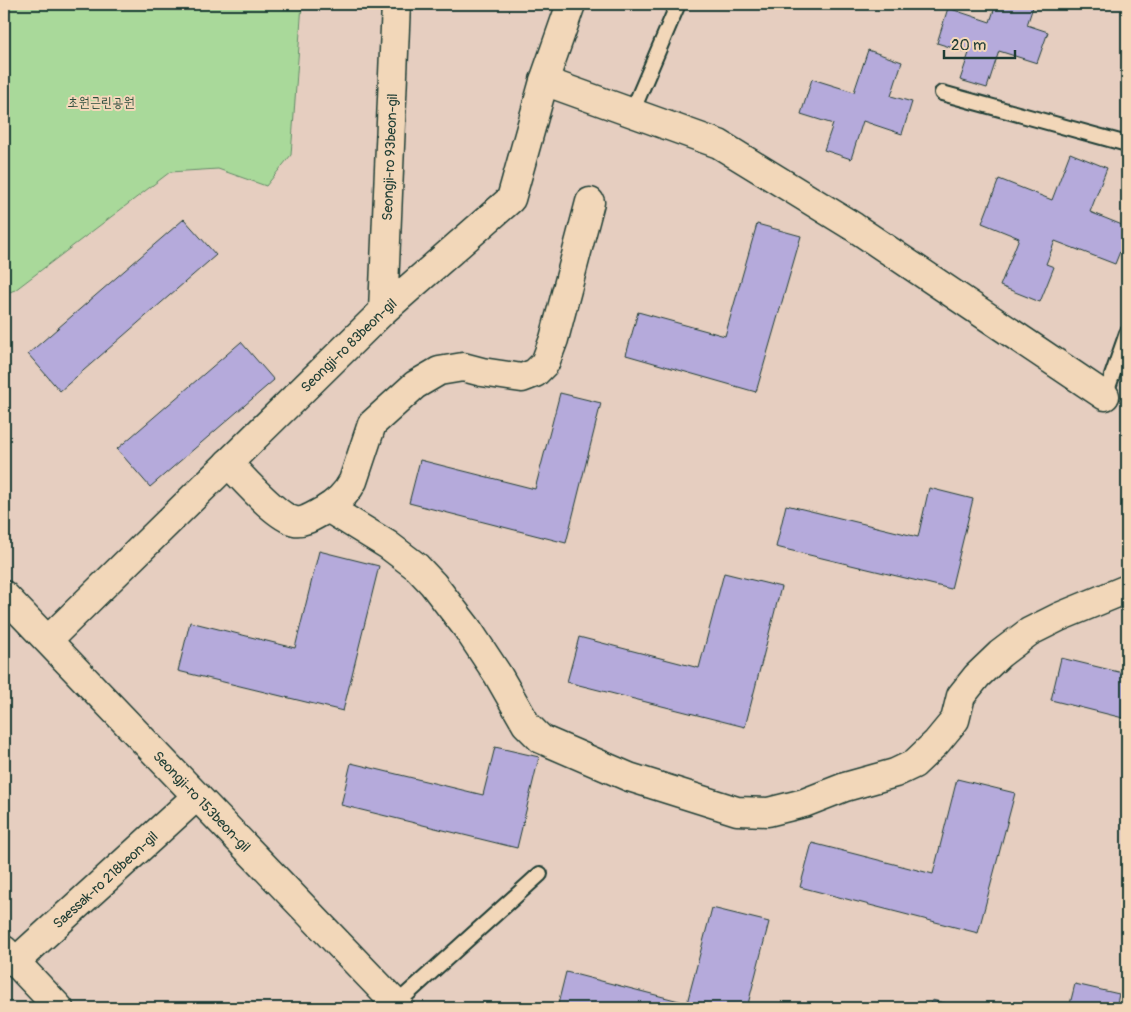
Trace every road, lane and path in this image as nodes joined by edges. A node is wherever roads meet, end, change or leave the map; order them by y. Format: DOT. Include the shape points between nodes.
graph roads {
  1 [pos="396,4"];
  2 [pos="571,4"];
  3 [pos="678,4"];
  4 [pos="544,81"];
  5 [pos="942,93"];
  6 [pos="632,112"];
  7 [pos="1127,144"];
  8 [pos="590,202"];
  9 [pos="383,311"];
  10 [pos="1127,333"];
  11 [pos="1105,396"];
  12 [pos="228,463"];
  13 [pos="328,508"];
  14 [pos="1127,589"];
  15 [pos="4,595"];
  16 [pos="48,640"];
  17 [pos="197,796"];
  18 [pos="540,874"];
  19 [pos="9,956"];
  20 [pos="395,1007"];
  21 [pos="59,1008"];
  1 -- 9 [label="street, Seongji-ro 93beon-gil"];
  2 -- 4 [label="street, Seongji-ro 83beon-gil"];
  3 -- 6 [label="lane"];
  4 -- 6 [label="street"];
  4 -- 9 [label="street, Seongji-ro 83beon-gil" via="511,199"];
  5 -- 7 [label="lane"];
  6 -- 11 [label="street" via="719,144 854,227"];
  8 -- 13 [label="street" via="545,363 535,373 522,378 462,367 439,371 415,385 372,424 353,481"];
  9 -- 12 [label="street, Seongji-ro 83beon-gil"];
  10 -- 11 [label="lane"];
  12 -- 13 [label="street" via="286,518 296,522"];
  12 -- 16 [label="street, Seongji-ro 83beon-gil"];
  13 -- 14 [label="street" via="388,545 433,584 467,628 526,724 541,739 629,777 737,811 768,812 804,803 914,764 955,720 961,696 1000,654 1029,632"];
  15 -- 16 [label="street, Seongji-ro 153beon-gil"];
  16 -- 17 [label="street, Seongji-ro 153beon-gil"];
  17 -- 19 [label="street, Saessak-ro 218beon-gil"];
  17 -- 20 [label="street, Seongji-ro 153beon-gil"];
  18 -- 20 [label="lane"];
  19 -- 21 [label="street"];
}
